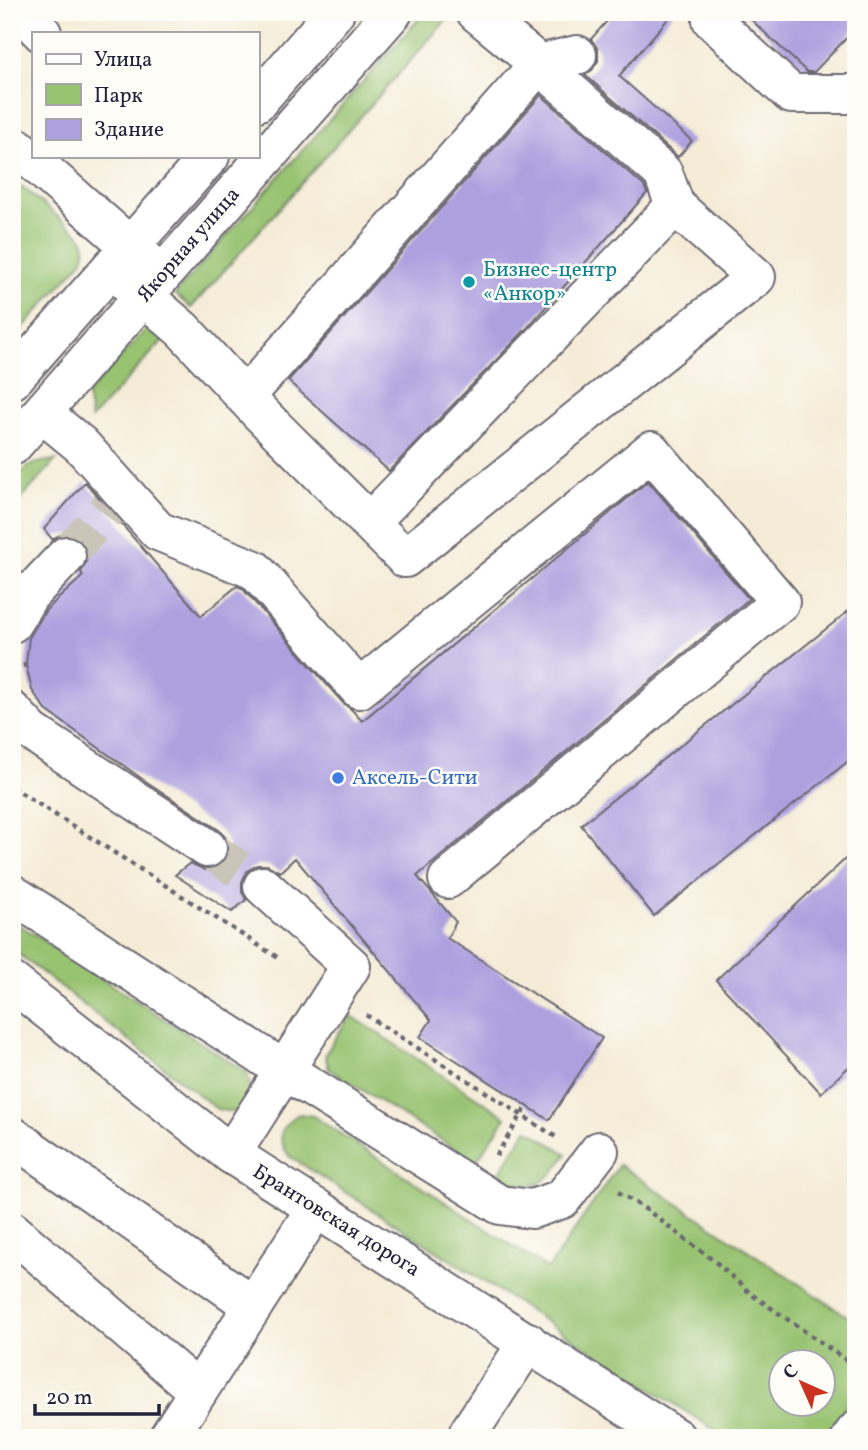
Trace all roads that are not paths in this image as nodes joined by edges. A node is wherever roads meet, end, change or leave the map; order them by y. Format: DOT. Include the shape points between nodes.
graph roads {
  1 [pos="22,12"];
  2 [pos="335,12"];
  3 [pos="393,12"];
  4 [pos="476,12"];
  5 [pos="718,12"];
  6 [pos="41,32"];
  7 [pos="577,55"];
  8 [pos="538,64"];
  9 [pos="856,94"];
  10 [pos="259,100"];
  11 [pos="18,148"];
  12 [pos="192,162"];
  13 [pos="226,202"];
  14 [pos="675,206"];
  15 [pos="121,257"];
  16 [pos="153,285"];
  17 [pos="12,380"];
  18 [pos="245,397"];
  19 [pos="42,413"];
  20 [pos="12,446"];
  21 [pos="370,522"];
  22 [pos="66,556"];
  23 [pos="12,623"];
  24 [pos="12,711"];
  25 [pos="207,848"];
  26 [pos="448,879"];
  27 [pos="263,886"];
  28 [pos="12,894"];
  29 [pos="12,982"];
  30 [pos="284,1070"];
  31 [pos="12,1136"];
  32 [pos="231,1154"];
  33 [pos="592,1161"];
  34 [pos="316,1209"];
  35 [pos="12,1231"];
  36 [pos="253,1306"];
  37 [pos="528,1342"];
  38 [pos="198,1391"];
  39 [pos="856,1431"];
  40 [pos="469,1432"];
  41 [pos="168,1438"];
  42 [pos="676,1438"];
  43 [pos="851,1438"];
  1 -- 6 [label="street"];
  2 -- 10 [label="street"];
  3 -- 13 [label="street, Якорная улица"];
  4 -- 8 [label="street"];
  5 -- 9 [label="street" via="712,20 791,94"];
  7 -- 8 [label="street"];
  8 -- 14 [label="street" via="663,173"];
  8 -- 18 [label="street"];
  11 -- 15 [label="street"];
  12 -- 13 [label="street"];
  12 -- 15 [label="street, Якорная улица"];
  13 -- 16 [label="street, Якорная улица"];
  14 -- 21 [label="street"];
  14 -- 21 [label="street" via="756,277 405,558"];
  15 -- 16 [label="street"];
  15 -- 17 [label="street, Якорная улица"];
  16 -- 18 [label="street" via="183,330"];
  16 -- 19 [label="street, Якорная улица"];
  18 -- 21 [label="street"];
  19 -- 20 [label="street, Якорная улица"];
  19 -- 26 [label="street" via="81,445 117,501 158,531 255,570 359,689 651,451 780,602"];
  22 -- 23 [label="street" via="29,595"];
  24 -- 25 [label="street" via="32,732"];
  27 -- 30 [label="street" via="351,966"];
  28 -- 30 [label="street"];
  29 -- 32 [label="street, Брантовская дорога"];
  30 -- 32 [label="street"];
  30 -- 33 [label="street" via="500,1205 532,1209 562,1199"];
  31 -- 36 [label="street"];
  32 -- 34 [label="street, Брантовская дорога"];
  34 -- 36 [label="street"];
  34 -- 37 [label="street, Брантовская дорога"];
  35 -- 38 [label="street"];
  36 -- 38 [label="street"];
  37 -- 40 [label="street"];
  37 -- 42 [label="street, Брантовская дорога"];
  38 -- 41 [label="street"];
  39 -- 43 [label="street"];
}
